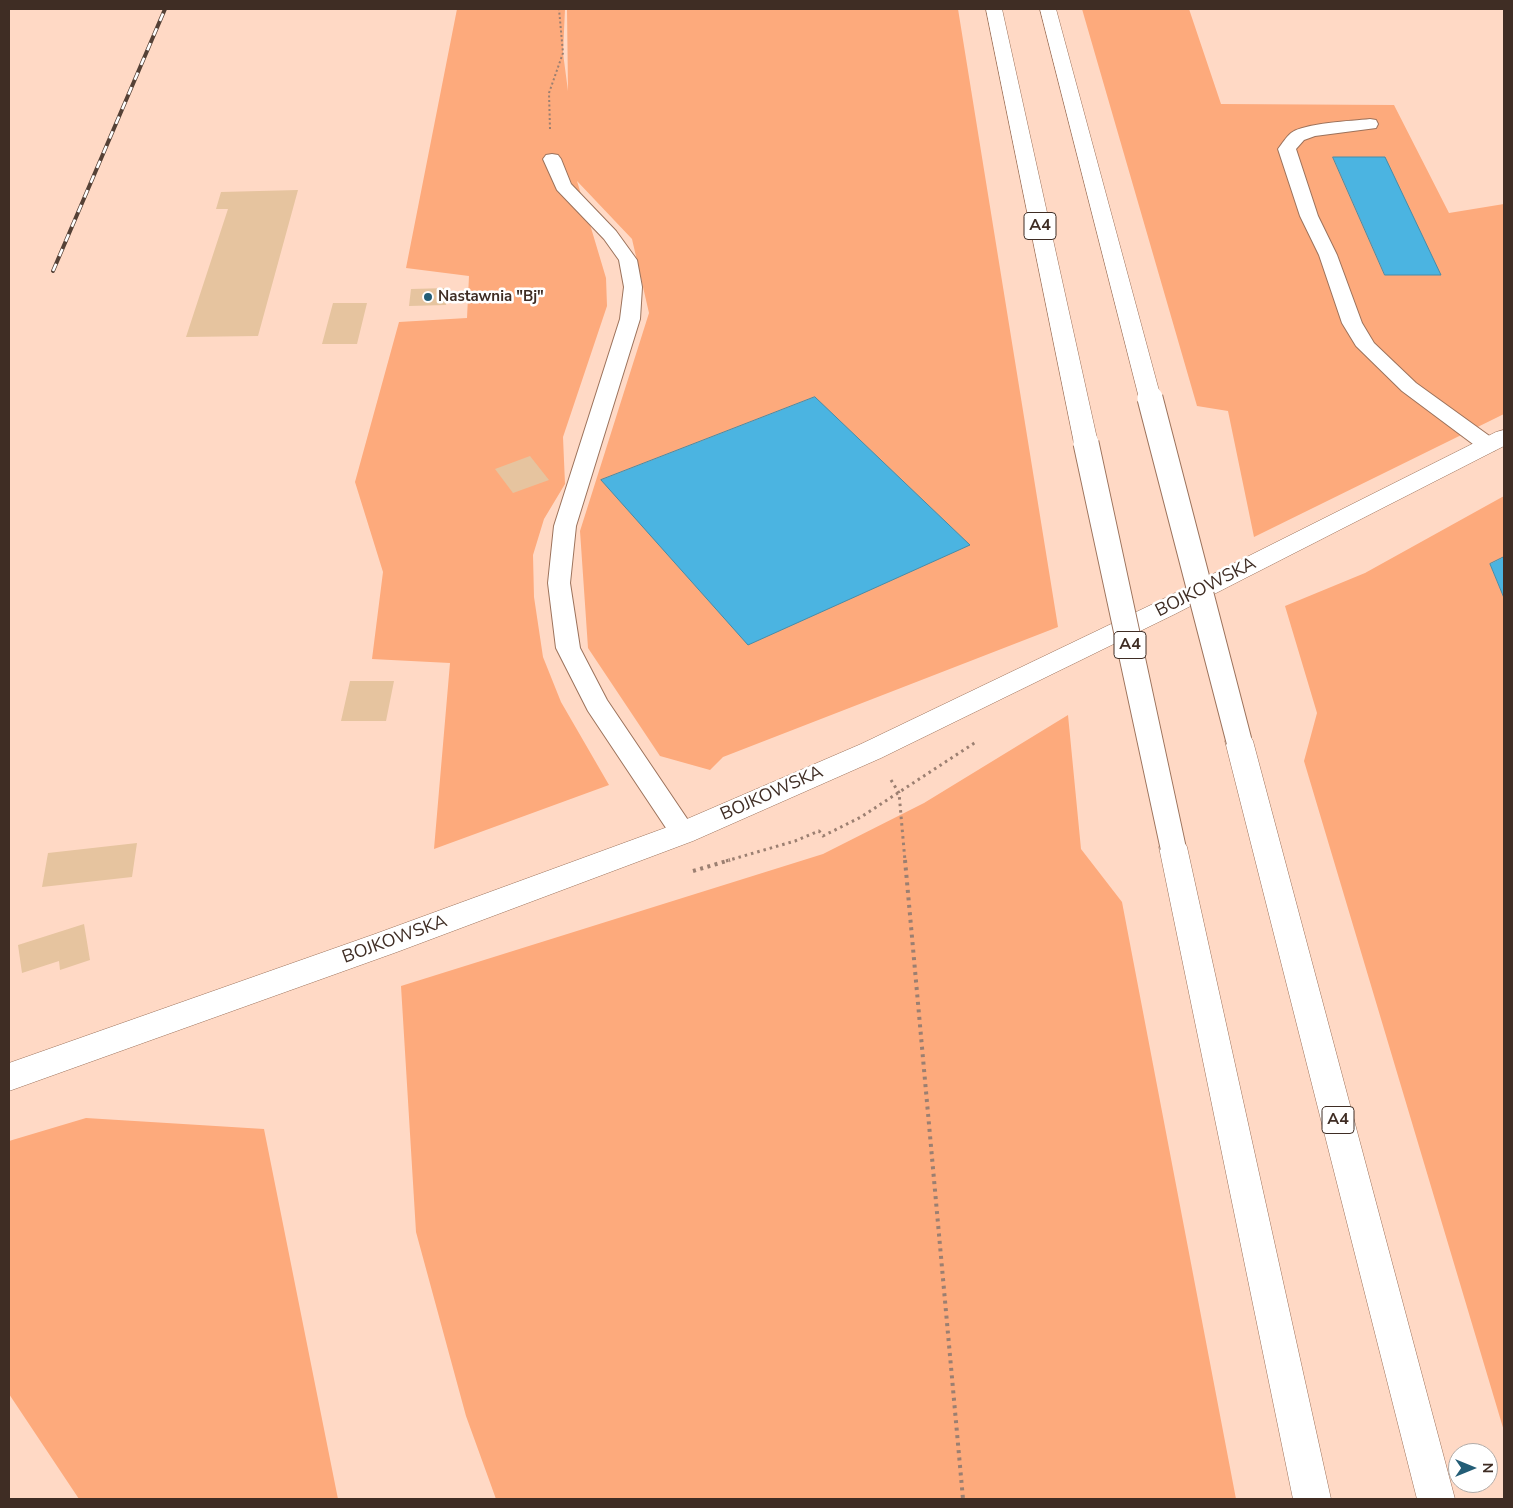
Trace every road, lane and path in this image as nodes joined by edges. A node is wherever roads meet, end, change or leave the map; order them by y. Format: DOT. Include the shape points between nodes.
graph roads {
  1 [pos="559,9"];
  2 [pos="994,9"];
  3 [pos="1048,9"];
  4 [pos="1370,124"];
  5 [pos="552,159"];
  6 [pos="1496,441"];
  7 [pos="871,751"];
  8 [pos="683,832"];
  9 [pos="9,1077"];
  10 [pos="963,1499"];
  11 [pos="1312,1499"];
  12 [pos="1436,1499"];
  1 -- 5 [label="path" via="563,53 549,93"];
  2 -- 11 [label="main road, A4, bridge"];
  3 -- 12 [label="main road, A4, bridge"];
  4 -- 6 [label="lane" via="1313,130 1298,136 1287,149 1309,216 1328,255 1352,323 1366,346 1409,388"];
  5 -- 8 [label="lane" via="563,186 610,235 628,260 633,287 630,319 565,526 558,583 568,648 597,705"];
  6 -- 7 [label="main road, BOJKOWSKA" via="1166,608"];
  7 -- 8 [label="main road, BOJKOWSKA"];
  7 -- 10 [label="path" via="899,793"];
  8 -- 9 [label="main road, BOJKOWSKA" via="386,943"];
}
